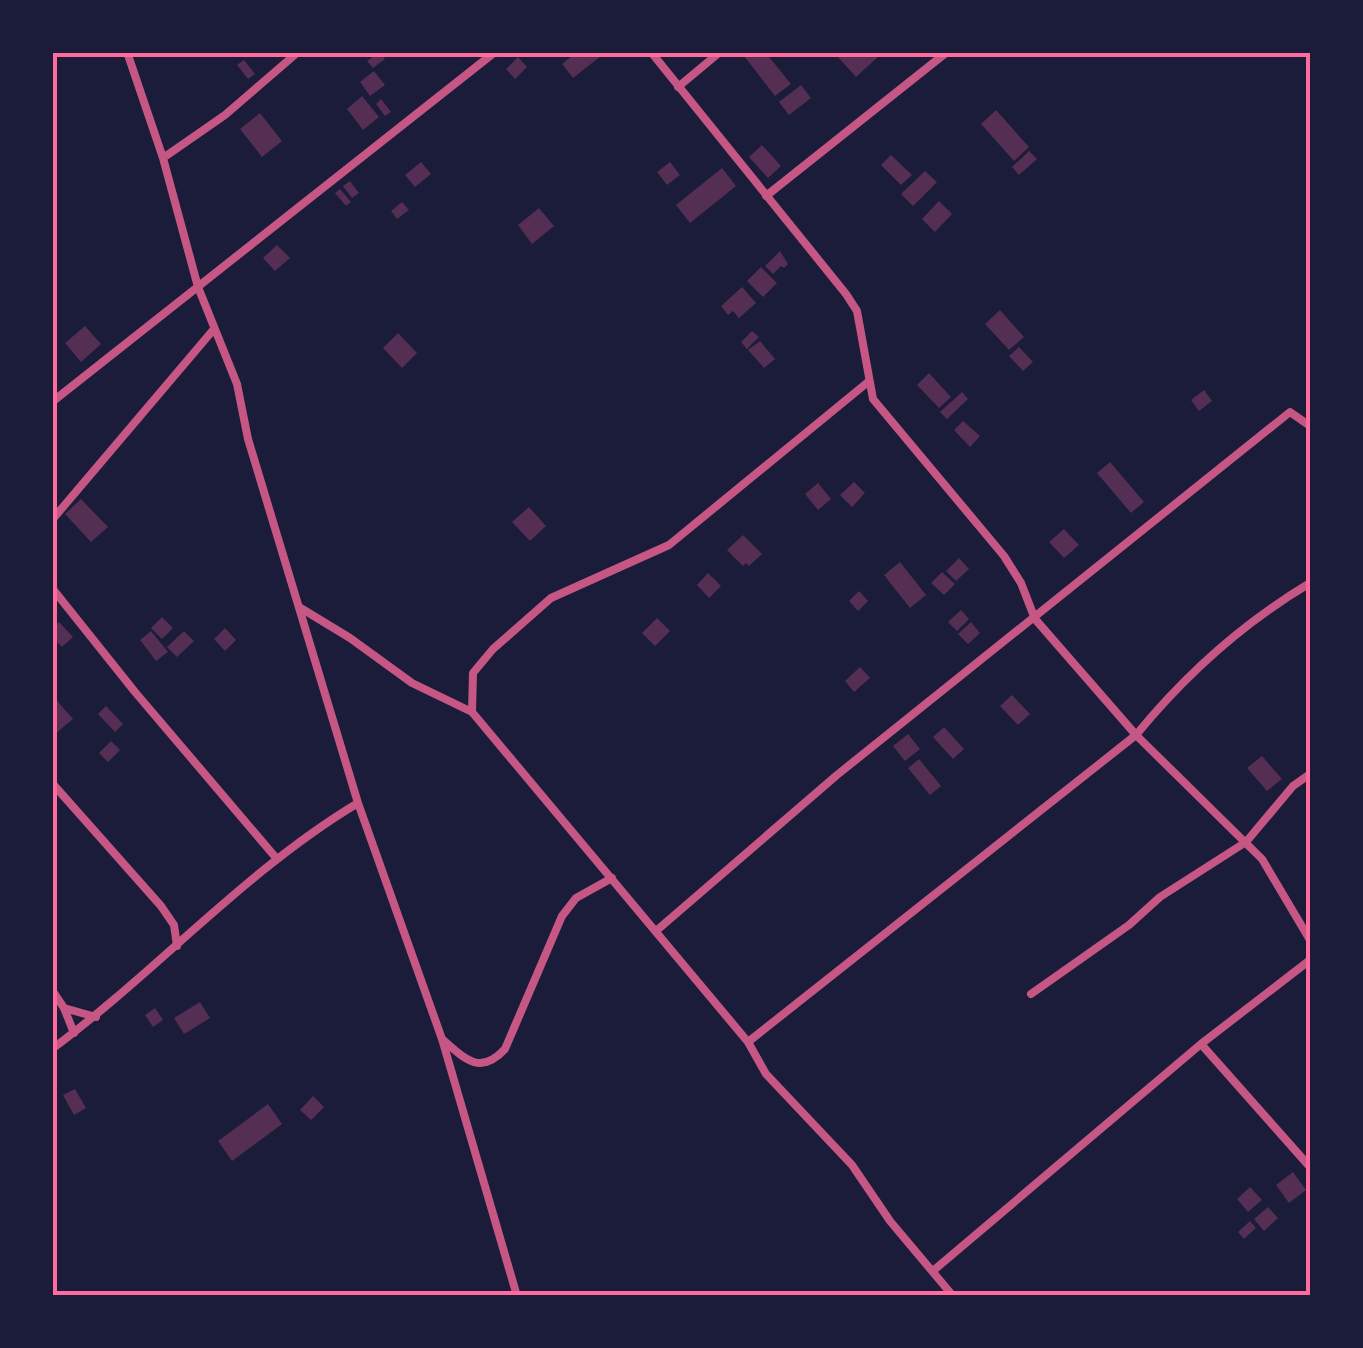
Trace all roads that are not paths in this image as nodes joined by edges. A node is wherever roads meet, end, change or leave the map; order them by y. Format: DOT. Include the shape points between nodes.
graph roads {
  1 [pos="128,52"];
  2 [pos="298,52"];
  3 [pos="651,52"];
  4 [pos="720,52"];
  5 [pos="947,52"];
  6 [pos="489,54"];
  7 [pos="678,87"];
  8 [pos="163,158"];
  9 [pos="766,196"];
  10 [pos="198,288"];
  11 [pos="214,328"];
  12 [pos="868,382"];
  13 [pos="52,402"];
  14 [pos="1310,426"];
  15 [pos="52,520"];
  16 [pos="1310,583"];
  17 [pos="52,588"];
  18 [pos="300,607"];
  19 [pos="1035,619"];
  20 [pos="472,712"];
  21 [pos="1136,734"];
  22 [pos="1310,774"];
  23 [pos="52,783"];
  24 [pos="358,803"];
  25 [pos="1246,842"];
  26 [pos="277,859"];
  27 [pos="612,878"];
  28 [pos="656,931"];
  29 [pos="1310,940"];
  30 [pos="177,946"];
  31 [pos="1310,960"];
  32 [pos="52,990"];
  33 [pos="1031,994"];
  34 [pos="64,1008"];
  35 [pos="96,1016"];
  36 [pos="74,1034"];
  37 [pos="442,1040"];
  38 [pos="748,1042"];
  39 [pos="1201,1044"];
  40 [pos="52,1049"];
  41 [pos="1310,1167"];
  42 [pos="934,1270"];
  43 [pos="516,1296"];
  44 [pos="953,1296"];
  1 -- 8 [label="street"];
  2 -- 8 [label="street"];
  3 -- 7 [label="street"];
  4 -- 7 [label="street"];
  5 -- 9 [label="street"];
  6 -- 10 [label="street"];
  7 -- 9 [label="street"];
  8 -- 10 [label="street"];
  9 -- 12 [label="street" via="857,310"];
  10 -- 11 [label="street"];
  10 -- 13 [label="street"];
  11 -- 15 [label="street"];
  11 -- 18 [label="street" via="238,384 248,439"];
  12 -- 19 [label="street" via="873,400 1004,556"];
  12 -- 20 [label="street" via="669,545 551,598 473,673"];
  14 -- 19 [label="street" via="1290,412"];
  16 -- 21 [label="street" via="1270,607 1189,675"];
  17 -- 26 [label="street"];
  18 -- 20 [label="street" via="412,682"];
  18 -- 24 [label="street"];
  19 -- 21 [label="street"];
  19 -- 28 [label="street" via="837,774"];
  20 -- 27 [label="street"];
  21 -- 25 [label="street"];
  21 -- 38 [label="street"];
  22 -- 25 [label="street"];
  23 -- 30 [label="street" via="161,906 174,925"];
  24 -- 26 [label="street"];
  24 -- 37 [label="street"];
  25 -- 29 [label="street"];
  25 -- 33 [label="street"];
  26 -- 30 [label="street"];
  27 -- 28 [label="street"];
  27 -- 37 [label="street" via="576,898 562,916 493,1061 480,1065"];
  28 -- 38 [label="street"];
  30 -- 35 [label="street"];
  31 -- 39 [label="street"];
  32 -- 34 [label="street"];
  34 -- 35 [label="street"];
  34 -- 36 [label="street"];
  35 -- 36 [label="street"];
  36 -- 40 [label="street"];
  37 -- 43 [label="street"];
  38 -- 42 [label="street" via="766,1074 852,1166"];
  39 -- 41 [label="street"];
  39 -- 42 [label="street"];
  42 -- 44 [label="street"];
}
